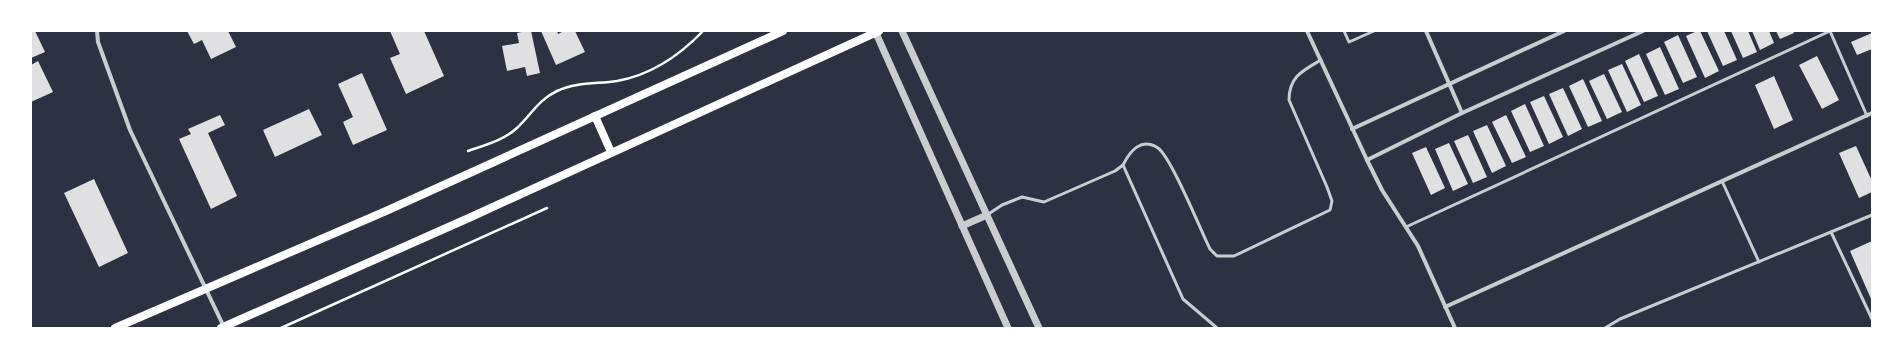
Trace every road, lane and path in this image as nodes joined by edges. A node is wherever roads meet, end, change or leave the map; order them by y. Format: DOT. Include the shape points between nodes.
graph roads {
  1 [pos="97,31"];
  2 [pos="703,31"];
  3 [pos="783,31"];
  4 [pos="877,31"];
  5 [pos="902,31"];
  6 [pos="1307,31"];
  7 [pos="1344,31"];
  8 [pos="1374,31"];
  9 [pos="1426,31"];
  10 [pos="1564,31"];
  11 [pos="1643,31"];
  12 [pos="1830,31"];
  13 [pos="1321,60"];
  14 [pos="1449,84"];
  15 [pos="1872,113"];
  16 [pos="1462,114"];
  17 [pos="595,116"];
  18 [pos="1867,116"];
  19 [pos="1352,129"];
  20 [pos="468,151"];
  21 [pos="611,152"];
  22 [pos="1367,160"];
  23 [pos="1123,165"];
  24 [pos="1722,182"];
  25 [pos="547,208"];
  26 [pos="987,215"];
  27 [pos="1872,215"];
  28 [pos="962,226"];
  29 [pos="1406,227"];
  30 [pos="1831,232"];
  31 [pos="1759,262"];
  32 [pos="206,288"];
  33 [pos="1445,307"];
  34 [pos="1872,319"];
  35 [pos="223,327"];
  36 [pos="115,328"];
  37 [pos="281,328"];
  38 [pos="1008,328"];
  39 [pos="1039,328"];
  40 [pos="1217,328"];
  41 [pos="1455,328"];
  42 [pos="1605,328"];
  1 -- 32 [label="street" via="98,42 130,130"];
  2 -- 20 [label="path" via="689,45 650,71 618,81 573,85 559,90 544,98 517,128 502,139"];
  3 -- 17 [label="main road"];
  4 -- 21 [label="main road"];
  4 -- 28 [label="street"];
  5 -- 26 [label="street"];
  6 -- 13 [label="street"];
  7 -- 8 [label="lane" via="1349,42"];
  9 -- 14 [label="street"];
  10 -- 14 [label="street"];
  11 -- 16 [label="street"];
  12 -- 18 [label="lane"];
  12 -- 29 [label="lane"];
  13 -- 19 [label="street"];
  13 -- 23 [label="lane" via="1303,70 1294,79 1289,89 1288,100 1327,187 1332,201 1330,210 1234,256 1217,256 1210,249 1169,163 1159,149 1152,145 1140,145 1130,152"];
  14 -- 16 [label="street"];
  14 -- 19 [label="street"];
  15 -- 18 [label="street"];
  16 -- 22 [label="street"];
  17 -- 21 [label="main road"];
  17 -- 32 [label="main road" via="386,211"];
  18 -- 24 [label="street"];
  19 -- 22 [label="street"];
  21 -- 35 [label="main road"];
  22 -- 29 [label="street"];
  23 -- 26 [label="lane" via="1115,171 1044,202 1022,196"];
  23 -- 40 [label="lane" via="1183,299"];
  24 -- 31 [label="lane"];
  24 -- 33 [label="street"];
  25 -- 37 [label="path"];
  26 -- 28 [label="street"];
  26 -- 39 [label="street"];
  27 -- 30 [label="lane"];
  28 -- 38 [label="street"];
  29 -- 33 [label="street"];
  30 -- 31 [label="lane"];
  30 -- 34 [label="lane"];
  31 -- 42 [label="lane" via="1620,319"];
  32 -- 35 [label="street"];
  32 -- 36 [label="main road"];
  33 -- 41 [label="street"];
}
